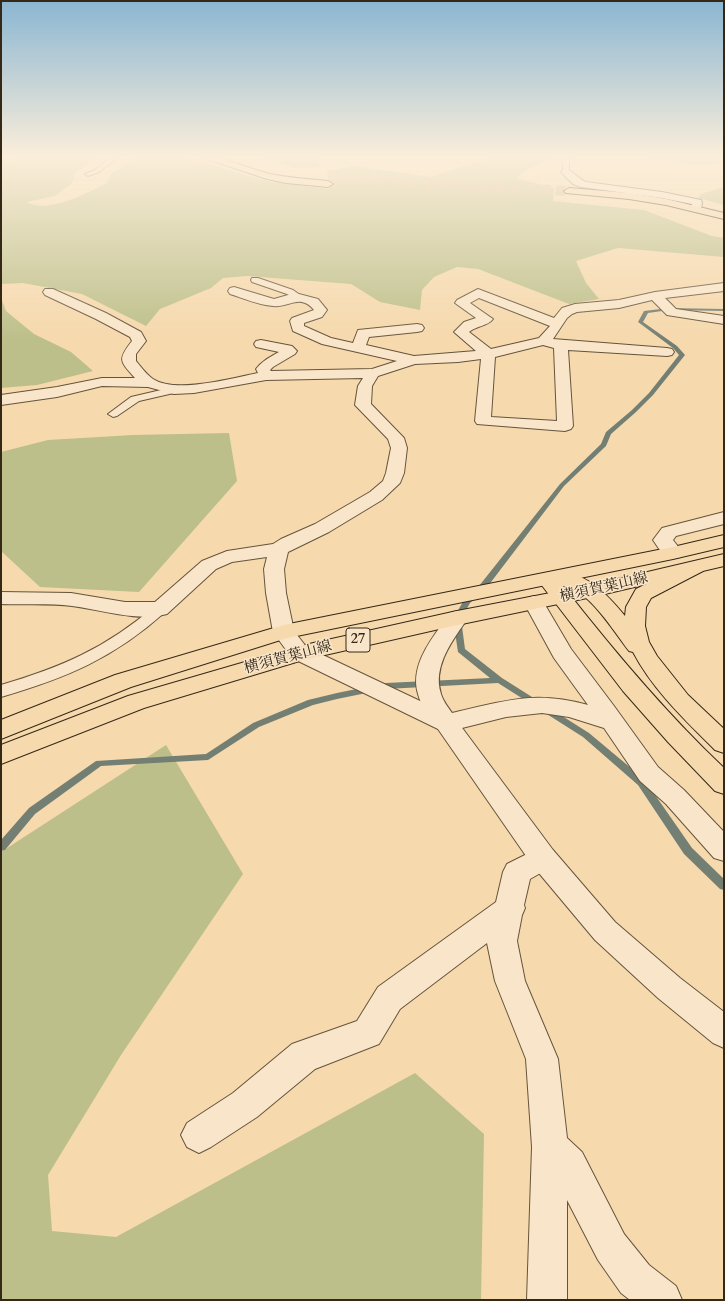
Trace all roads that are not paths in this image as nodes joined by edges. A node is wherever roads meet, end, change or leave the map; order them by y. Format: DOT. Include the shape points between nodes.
graph roads {
  1 [pos="255,280"];
  2 [pos="724,287"];
  3 [pos="234,291"];
  4 [pos="49,292"];
  5 [pos="655,296"];
  6 [pos="295,297"];
  7 [pos="724,320"];
  8 [pos="557,324"];
  9 [pos="417,328"];
  10 [pos="544,341"];
  11 [pos="261,344"];
  12 [pos="561,345"];
  13 [pos="358,348"];
  14 [pos="668,352"];
  15 [pos="488,354"];
  16 [pos="414,360"];
  17 [pos="373,373"];
  18 [pos="266,376"];
  19 [pos="149,383"];
  20 [pos="174,390"];
  21 [pos="1,400"];
  22 [pos="114,414"];
  23 [pos="724,518"];
  24 [pos="724,541"];
  25 [pos="279,549"];
  26 [pos="673,553"];
  27 [pos="724,560"];
  28 [pos="696,567"];
  29 [pos="547,579"];
  30 [pos="592,591"];
  31 [pos="562,597"];
  32 [pos="1,598"];
  33 [pos="534,603"];
  34 [pos="160,609"];
  35 [pos="457,618"];
  36 [pos="292,642"];
  37 [pos="648,660"];
  38 [pos="1,691"];
  39 [pos="613,722"];
  40 [pos="446,723"];
  41 [pos="1,730"];
  42 [pos="724,744"];
  43 [pos="1,755"];
  44 [pos="724,784"];
  45 [pos="724,850"];
  46 [pos="542,858"];
  47 [pos="511,908"];
  48 [pos="724,1032"];
  49 [pos="198,1135"];
  50 [pos="550,1147"];
  51 [pos="547,1300"];
  52 [pos="662,1300"];
  1 -- 6 [label="lane" via="296,294"];
  2 -- 5 [label="street"];
  3 -- 6 [label="street" via="274,303"];
  4 -- 19 [label="street" via="136,335 139,341 129,354 129,362"];
  5 -- 7 [label="street" via="672,312"];
  5 -- 8 [label="street" via="619,304 575,308 567,311"];
  6 -- 13 [label="street" via="314,302 321,310 297,321 298,328 327,341"];
  8 -- 10 [label="street"];
  8 -- 15 [label="street" via="478,294 461,303 486,319 469,325 461,332"];
  9 -- 13 [label="street" via="363,333"];
  10 -- 12 [label="street"];
  10 -- 15 [label="street"];
  11 -- 18 [label="street" via="290,351 263,369"];
  12 -- 14 [label="street"];
  12 -- 15 [label="street" via="565,426 483,420"];
  13 -- 16 [label="street"];
  15 -- 16 [label="street"];
  16 -- 17 [label="street"];
  17 -- 18 [label="street"];
  17 -- 25 [label="street" via="365,386 363,405 396,438 399,448 397,466 391,483 376,496 322,528"];
  18 -- 20 [label="street" via="194,390"];
  19 -- 20 [label="street"];
  19 -- 21 [label="street" via="102,382"];
  20 -- 22 [label="lane" via="135,399"];
  23 -- 26 [label="street" via="669,532 663,540"];
  24 -- 26 [label="main road, 横須賀葉山線 / 27"];
  25 -- 34 [label="street" via="227,557 210,565"];
  25 -- 36 [label="street" via="274,569 276,593"];
  26 -- 29 [label="main road, 横須賀葉山線 / 27"];
  27 -- 28 [label="main road, 横須賀葉山線 / 27"];
  28 -- 30 [label="main road, 横須賀葉山線 / 27"];
  28 -- 37 [label="main road" via="643,594 636,607 634,626 638,642"];
  29 -- 30 [label="main road" via="566,579"];
  29 -- 31 [label="main road"];
  29 -- 36 [label="main road, 横須賀葉山線 / 27"];
  30 -- 31 [label="main road, 横須賀葉山線 / 27"];
  30 -- 37 [label="main road"];
  31 -- 33 [label="main road, 横須賀葉山線 / 27"];
  31 -- 44 [label="main road" via="650,708"];
  32 -- 34 [label="street" via="71,599 125,609"];
  33 -- 35 [label="main road, 横須賀葉山線 / 27"];
  33 -- 39 [label="street" via="562,653"];
  34 -- 38 [label="lane" via="136,629 98,654 43,678"];
  35 -- 36 [label="main road, 横須賀葉山線 / 27"];
  35 -- 40 [label="street" via="433,656 428,672 429,692"];
  36 -- 40 [label="street"];
  36 -- 41 [label="main road, 横須賀葉山線 / 27" via="123,681"];
  36 -- 43 [label="main road, 横須賀葉山線 / 27"];
  37 -- 42 [label="main road" via="680,701"];
  39 -- 40 [label="street" via="570,709 542,705 509,709"];
  39 -- 45 [label="street" via="649,774 675,797"];
  40 -- 46 [label="street"];
  46 -- 47 [label="street" via="517,872"];
  46 -- 48 [label="street" via="604,931"];
  47 -- 49 [label="street" via="389,998 368,1033 304,1056 245,1105"];
  47 -- 50 [label="street" via="502,941 510,981 542,1059"];
  50 -- 51 [label="street"];
  50 -- 52 [label="street" via="569,1165 611,1246 635,1279"];
}
